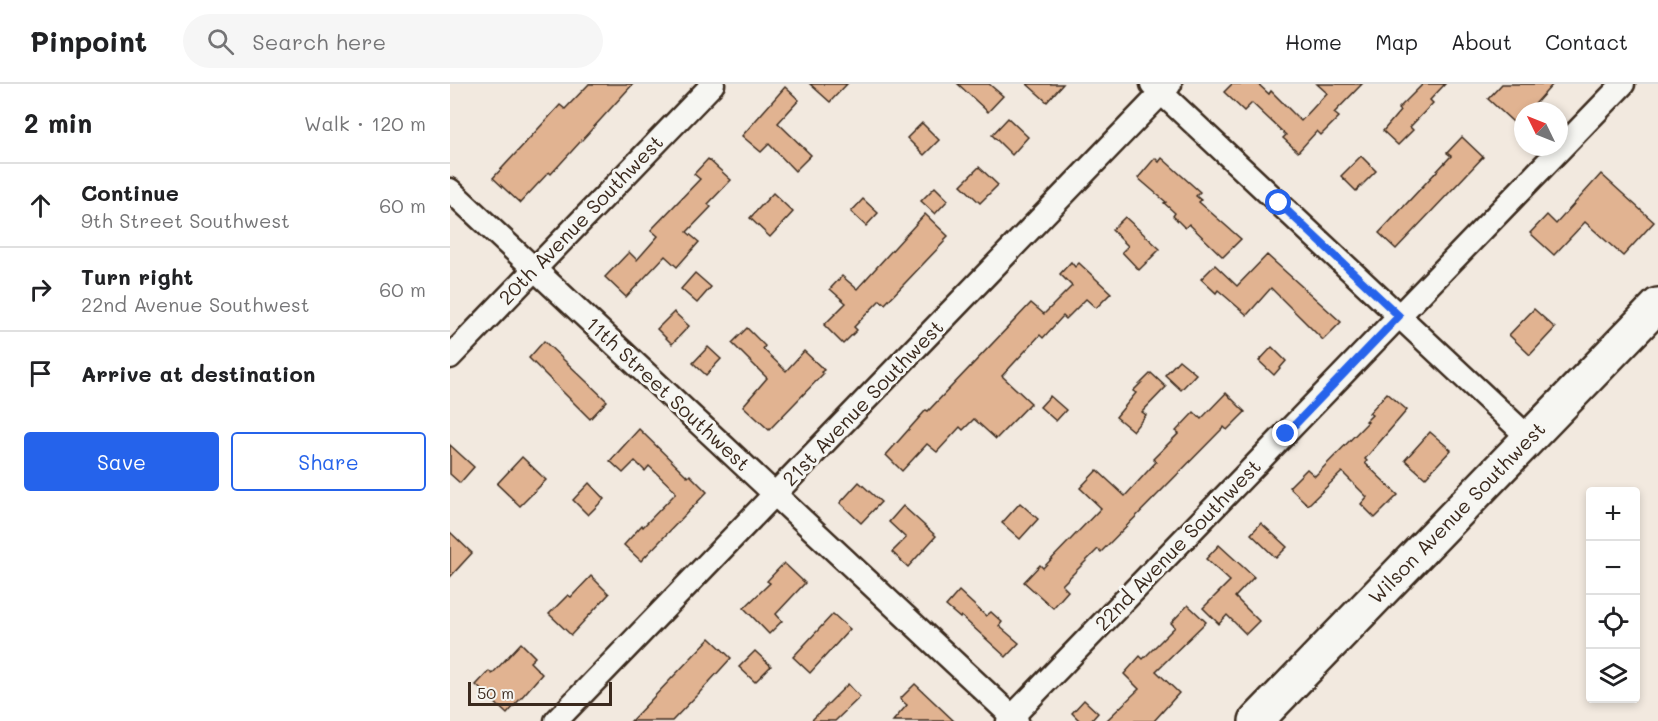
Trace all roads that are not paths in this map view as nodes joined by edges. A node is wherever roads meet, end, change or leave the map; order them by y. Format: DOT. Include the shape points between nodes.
graph roads {
  1 [pos="713,84"];
  2 [pos="1623,84"];
  3 [pos="1161,87"];
  4 [pos="450,190"];
  5 [pos="535,269"];
  6 [pos="1658,305"];
  7 [pos="1399,316"];
  8 [pos="450,357"];
  9 [pos="1529,438"];
  10 [pos="775,494"];
  11 [pos="1012,719"];
  12 [pos="556,721"];
  13 [pos="1256,721"];
  1 -- 5 [label="street, 20th Avenue Southwest"];
  2 -- 7 [label="street, 22nd Avenue Southwest"];
  3 -- 7 [label="street"];
  3 -- 10 [label="street, 21st Avenue Southwest"];
  4 -- 5 [label="street, 11th Street Southwest"];
  5 -- 8 [label="street, 20th Avenue Southwest"];
  5 -- 10 [label="street, 11th Street Southwest"];
  6 -- 9 [label="main road, Wilson Avenue Southwest"];
  7 -- 9 [label="street"];
  7 -- 11 [label="street, 22nd Avenue Southwest"];
  9 -- 13 [label="main road, Wilson Avenue Southwest"];
  10 -- 11 [label="street, 11th Street Southwest"];
  10 -- 12 [label="street, 21st Avenue Southwest"];
}
